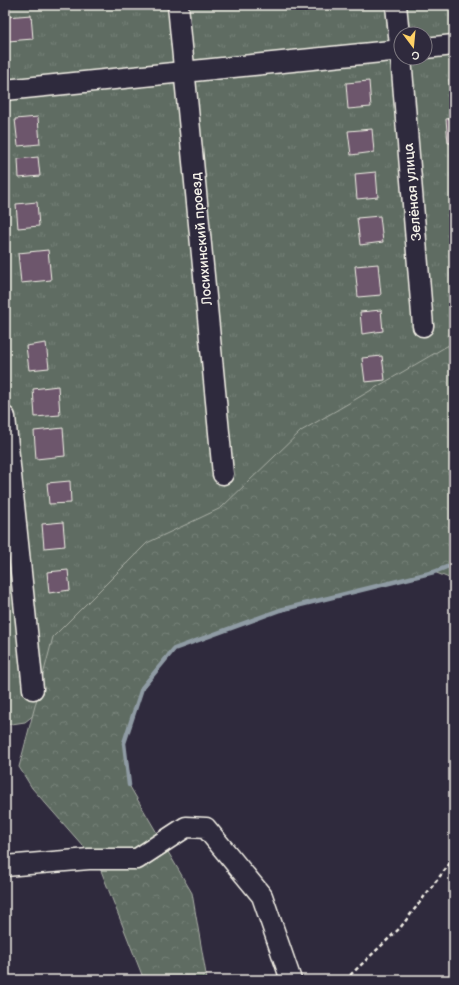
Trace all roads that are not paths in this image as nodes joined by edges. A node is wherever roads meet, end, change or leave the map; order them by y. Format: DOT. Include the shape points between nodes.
graph roads {
  1 [pos="178,5"];
  2 [pos="396,5"];
  3 [pos="398,26"];
  4 [pos="454,45"];
  5 [pos="433,47"];
  6 [pos="393,51"];
  7 [pos="402,66"];
  8 [pos="185,72"];
  9 [pos="5,90"];
  10 [pos="423,326"];
  11 [pos="5,417"];
  12 [pos="223,474"];
  13 [pos="33,689"];
  14 [pos="5,866"];
  15 [pos="291,980"];
  1 -- 8 [label="street, Лосихинский проезд"];
  2 -- 3 [label="street, Зелёная улица"];
  4 -- 5 [label="street"];
  6 -- 8 [label="street"];
  7 -- 10 [label="street, Зелёная улица"];
  8 -- 9 [label="street"];
  8 -- 12 [label="street, Лосихинский проезд"];
  11 -- 13 [label="street"];
  14 -- 15 [label="street" via="89,859 137,859 186,827 206,828 262,896"];
}
